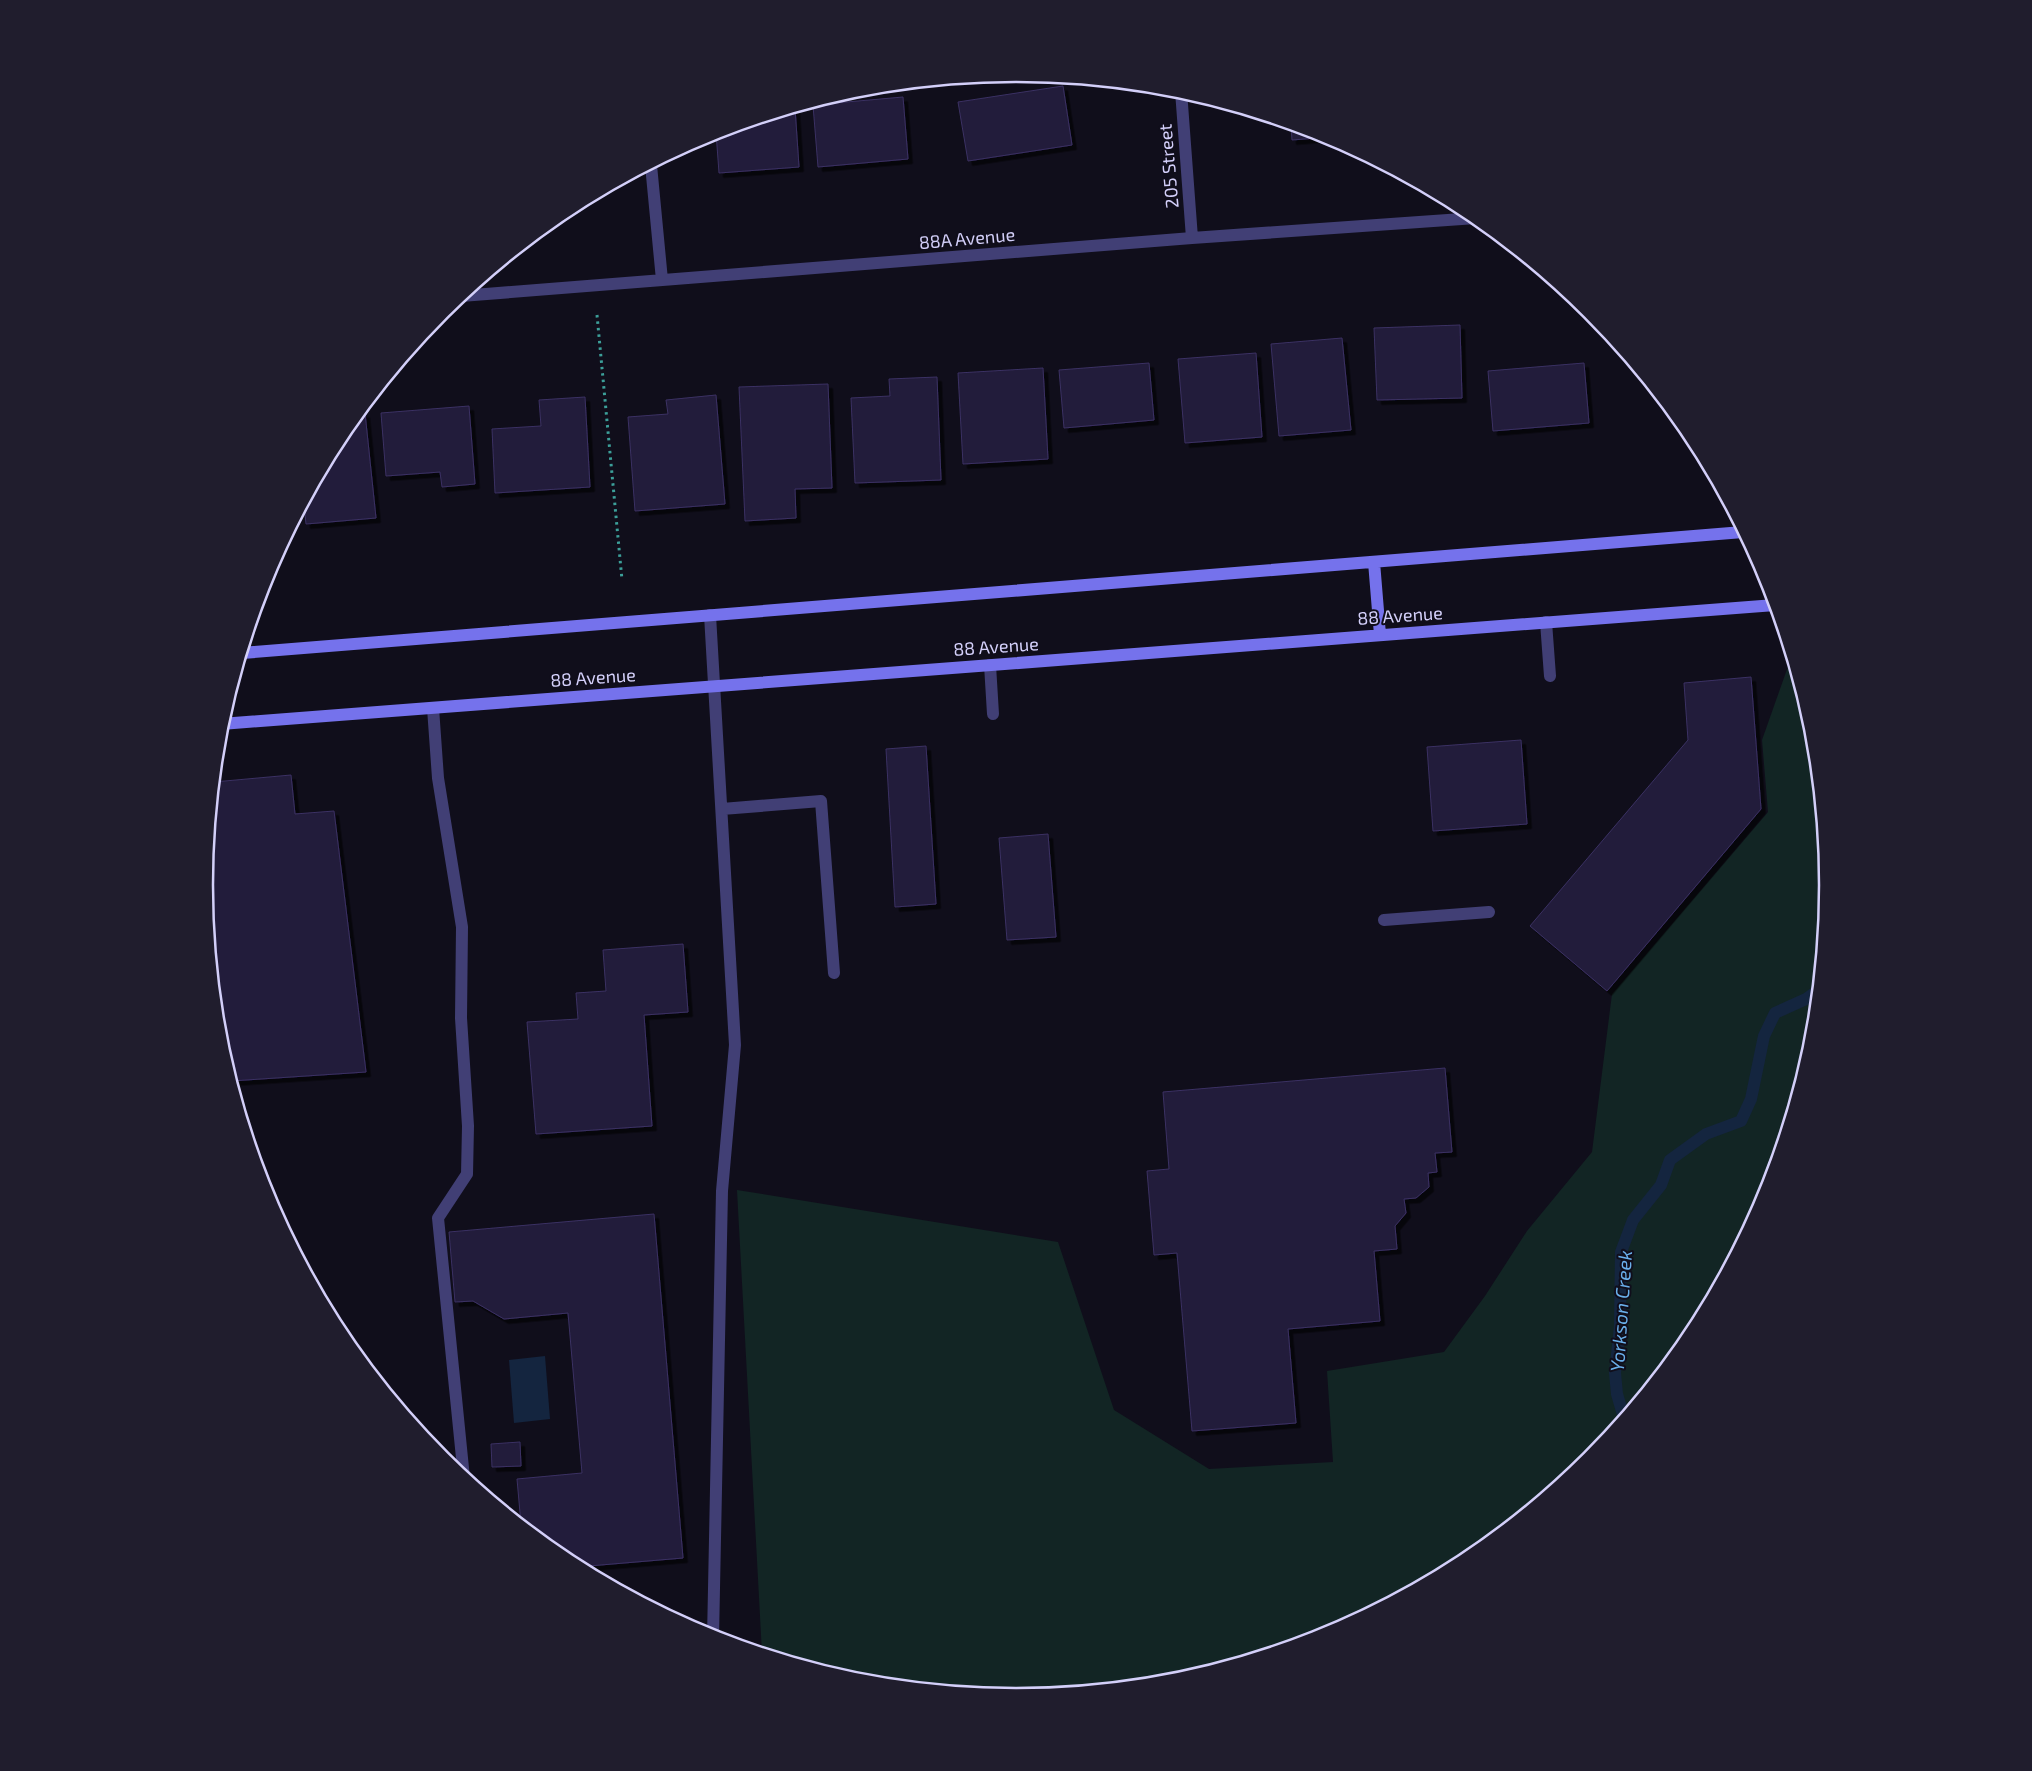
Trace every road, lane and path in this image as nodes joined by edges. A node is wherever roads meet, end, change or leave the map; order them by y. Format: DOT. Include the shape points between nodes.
graph roads {
  1 [pos="1181,100"];
  2 [pos="651,170"];
  3 [pos="1463,219"];
  4 [pos="1192,238"];
  5 [pos="662,280"];
  6 [pos="473,295"];
  7 [pos="597,314"];
  8 [pos="1737,532"];
  9 [pos="1374,562"];
  10 [pos="622,580"];
  11 [pos="1768,606"];
  12 [pos="710,615"];
  13 [pos="1546,622"];
  14 [pos="1380,635"];
  15 [pos="248,653"];
  16 [pos="990,665"];
  17 [pos="1550,676"];
  18 [pos="715,686"];
  19 [pos="433,708"];
  20 [pos="993,714"];
  21 [pos="229,723"];
  22 [pos="722,810"];
  23 [pos="1489,912"];
  24 [pos="1384,920"];
  25 [pos="834,973"];
  26 [pos="463,1467"];
  27 [pos="714,1629"];
  1 -- 4 [label="street, 205 Street"];
  2 -- 5 [label="street"];
  3 -- 4 [label="street, 88A Avenue"];
  4 -- 5 [label="street, 88A Avenue"];
  5 -- 6 [label="street, 88A Avenue"];
  7 -- 10 [label="path"];
  8 -- 9 [label="main road"];
  9 -- 12 [label="main road"];
  9 -- 14 [label="main road"];
  11 -- 13 [label="main road, 88 Avenue"];
  12 -- 15 [label="main road"];
  12 -- 18 [label="street"];
  13 -- 14 [label="main road, 88 Avenue"];
  13 -- 17 [label="street"];
  14 -- 16 [label="main road, 88 Avenue"];
  16 -- 18 [label="main road, 88 Avenue"];
  16 -- 20 [label="street"];
  18 -- 19 [label="main road, 88 Avenue"];
  18 -- 22 [label="street"];
  19 -- 21 [label="main road, 88 Avenue"];
  19 -- 26 [label="street" via="438,778 462,927 461,1018 468,1126 467,1174 438,1218"];
  22 -- 25 [label="street" via="821,802"];
  22 -- 27 [label="street" via="735,1045 722,1192"];
  23 -- 24 [label="street"];
}
